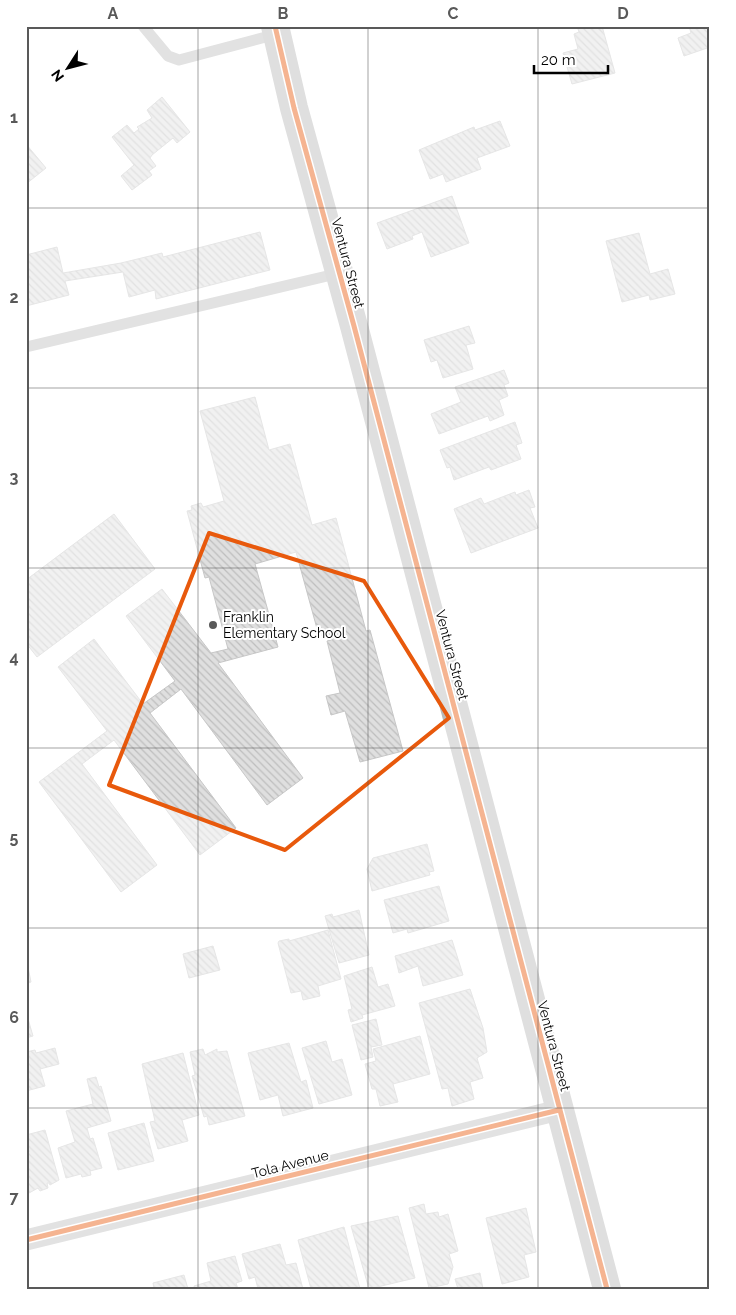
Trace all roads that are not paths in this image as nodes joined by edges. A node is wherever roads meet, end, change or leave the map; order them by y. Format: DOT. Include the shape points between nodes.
graph roads {
  1 [pos="143,26"];
  2 [pos="276,30"];
  3 [pos="340,273"];
  4 [pos="26,347"];
  5 [pos="559,1110"];
  6 [pos="26,1240"];
  7 [pos="607,1289"];
  1 -- 2 [label="lane" via="168,56 179,60"];
  2 -- 3 [label="street, Ventura Street"];
  3 -- 4 [label="lane"];
  3 -- 5 [label="street, Ventura Street"];
  5 -- 6 [label="street, Tola Avenue"];
  5 -- 7 [label="street, Ventura Street"];
}
